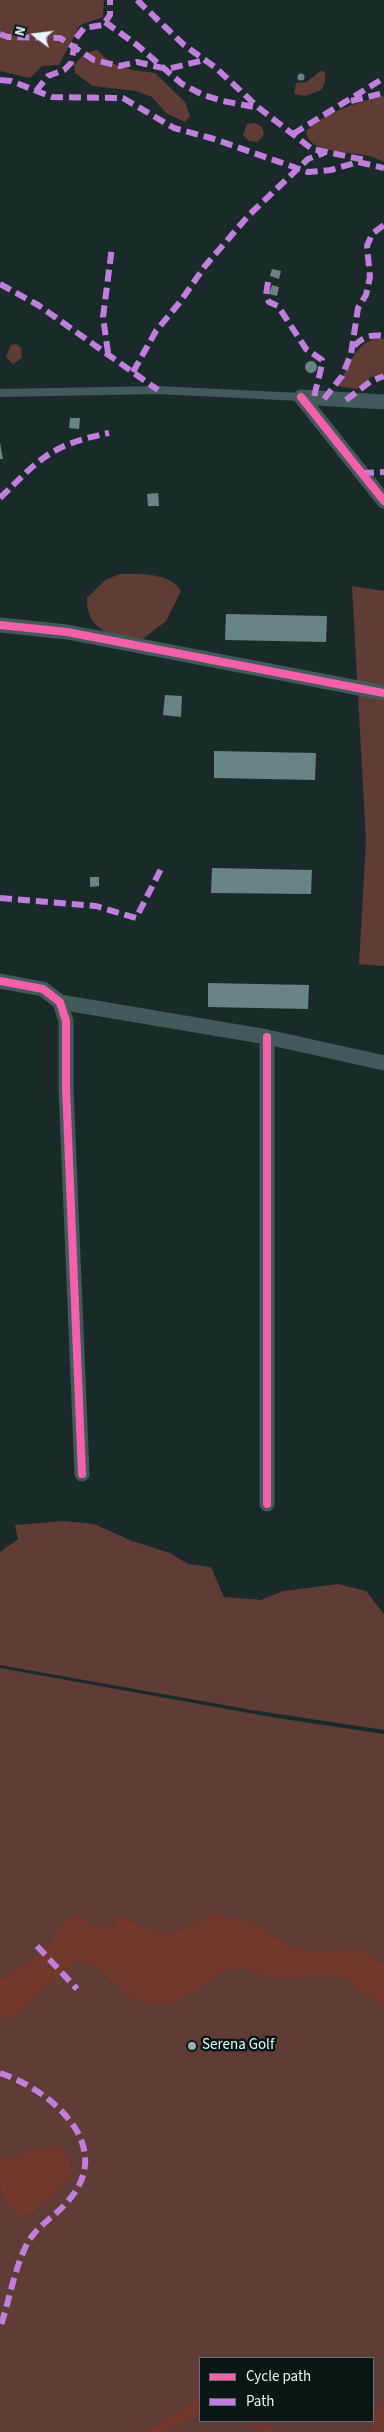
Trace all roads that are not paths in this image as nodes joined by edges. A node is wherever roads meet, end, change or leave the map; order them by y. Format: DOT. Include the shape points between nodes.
graph roads {
  1 [pos="0,393"];
  2 [pos="301,397"];
  3 [pos="384,402"];
  4 [pos="384,501"];
  5 [pos="0,625"];
  6 [pos="384,693"];
  7 [pos="0,981"];
  8 [pos="60,1002"];
  9 [pos="267,1037"];
  10 [pos="384,1063"];
  11 [pos="82,1474"];
  12 [pos="267,1504"];
  1 -- 2 [label="lane" via="158,390"];
  2 -- 3 [label="street"];
  2 -- 4 [label="street"];
  5 -- 6 [label="street" via="67,632"];
  7 -- 8 [label="street" via="43,989"];
  8 -- 9 [label="street"];
  8 -- 11 [label="street" via="66,1021"];
  9 -- 10 [label="street"];
  9 -- 12 [label="street"];
}
